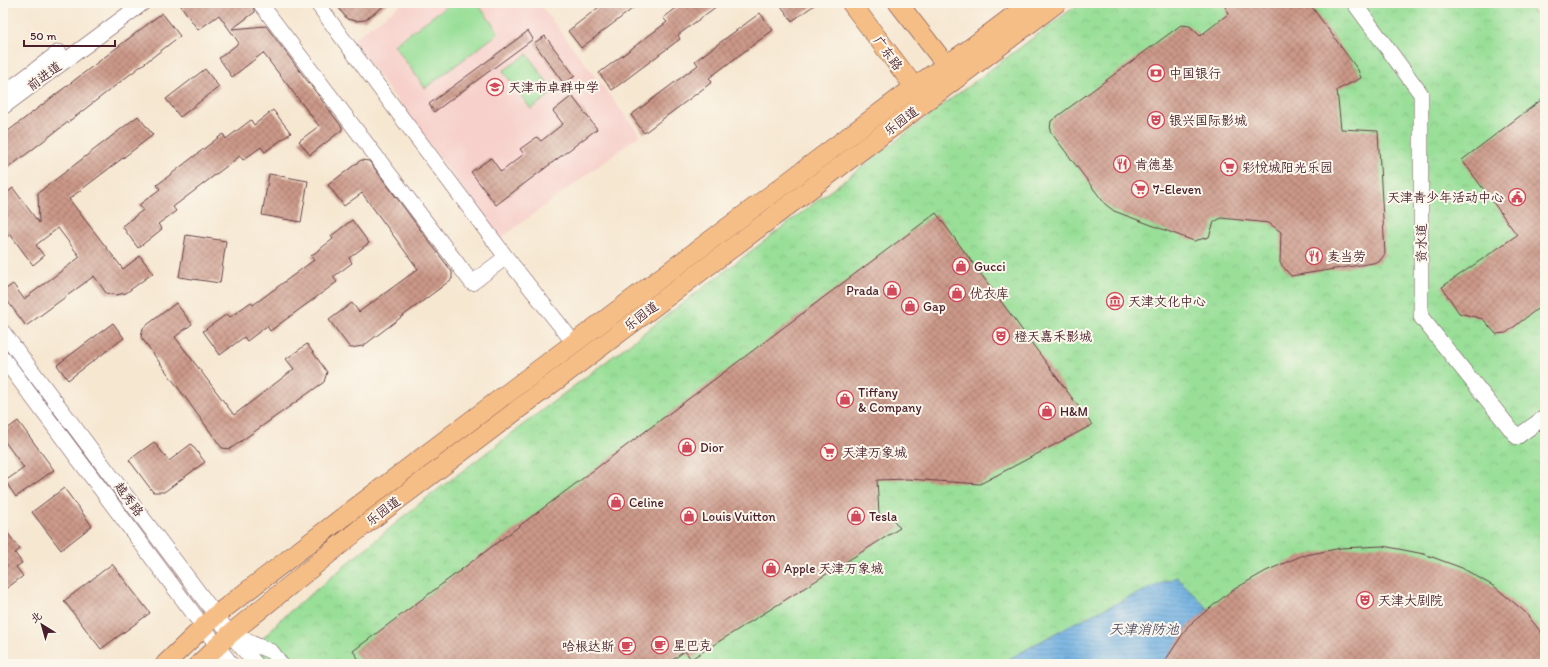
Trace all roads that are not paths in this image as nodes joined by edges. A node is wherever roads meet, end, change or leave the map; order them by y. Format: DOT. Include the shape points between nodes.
graph roads {
  1 [pos="126,3"];
  2 [pos="143,3"];
  3 [pos="260,3"];
  4 [pos="317,3"];
  5 [pos="851,3"];
  6 [pos="898,3"];
  7 [pos="1030,3"];
  8 [pos="1057,3"];
  9 [pos="1354,3"];
  10 [pos="946,65"];
  11 [pos="957,79"];
  12 [pos="914,87"];
  13 [pos="3,94"];
  14 [pos="926,102"];
  15 [pos="3,107"];
  16 [pos="506,257"];
  17 [pos="3,332"];
  18 [pos="574,343"];
  19 [pos="3,358"];
  20 [pos="586,358"];
  21 [pos="1545,417"];
  22 [pos="210,621"];
  23 [pos="223,640"];
  24 [pos="165,664"];
  25 [pos="199,664"];
  26 [pos="223,664"];
  27 [pos="231,664"];
  28 [pos="256,664"];
  29 [pos="281,664"];
  1 -- 13 [label="street, 前进道"];
  2 -- 15 [label="street, 前进道"];
  3 -- 16 [label="street" via="472,283"];
  4 -- 16 [label="street"];
  5 -- 12 [label="main road, 广东路"];
  6 -- 10 [label="main road"];
  7 -- 10 [label="main road, 乐园道"];
  8 -- 11 [label="main road, 乐园道"];
  9 -- 21 [label="street, 资水道" via="1421,94 1421,317 1517,437"];
  10 -- 11 [label="main road"];
  10 -- 12 [label="main road, 乐园道"];
  11 -- 14 [label="main road, 乐园道"];
  12 -- 14 [label="main road, 广东路"];
  12 -- 18 [label="main road, 乐园道"];
  14 -- 20 [label="main road, 乐园道"];
  16 -- 18 [label="street"];
  17 -- 22 [label="street, 越秀路"];
  18 -- 20 [label="main road"];
  18 -- 22 [label="main road, 乐园道"];
  19 -- 22 [label="street, 越秀路"];
  20 -- 23 [label="main road, 乐园道" via="362,527"];
  22 -- 23 [label="street, 越秀路"];
  22 -- 24 [label="main road, 乐园道"];
  23 -- 25 [label="main road, 乐园道"];
  23 -- 26 [label="street"];
  23 -- 27 [label="street, 越秀路"];
  23 -- 28 [label="street, 越秀路"];
  23 -- 29 [label="street" via="272,652"];
}
